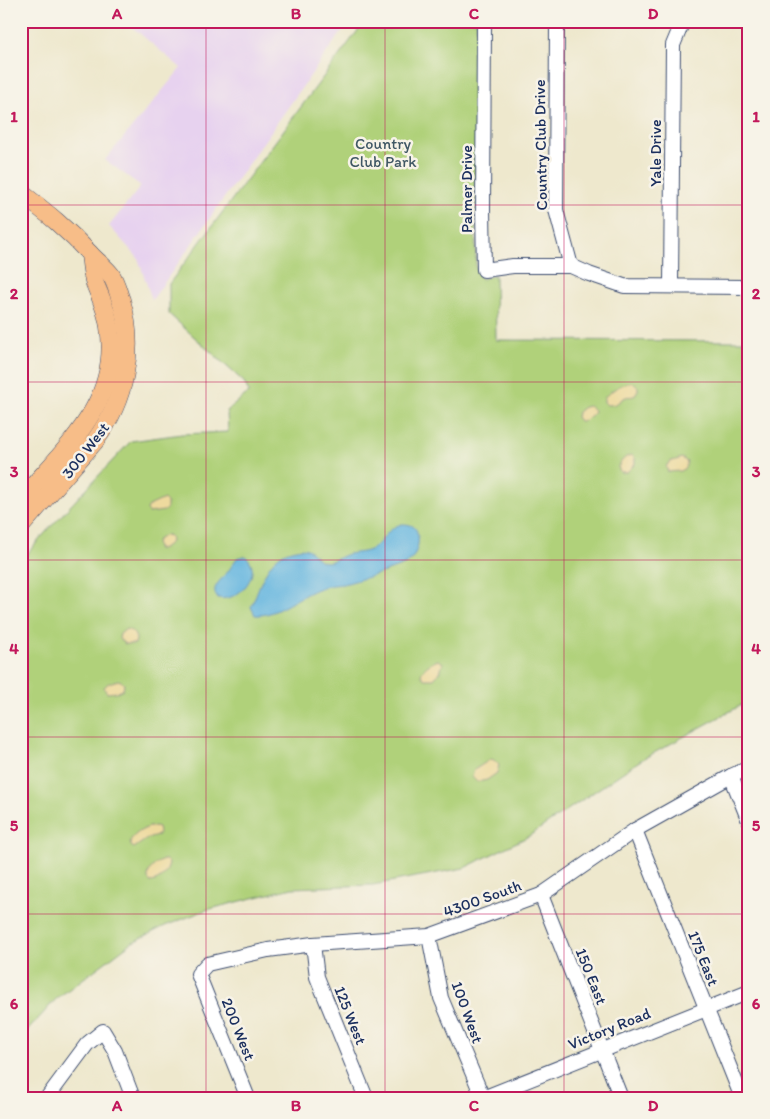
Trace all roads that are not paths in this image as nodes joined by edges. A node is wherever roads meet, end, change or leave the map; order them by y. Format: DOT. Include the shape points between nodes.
graph roads {
  1 [pos="484,21"];
  2 [pos="557,21"];
  3 [pos="683,21"];
  4 [pos="21,193"];
  5 [pos="90,254"];
  6 [pos="571,266"];
  7 [pos="671,286"];
  8 [pos="749,287"];
  9 [pos="21,500"];
  10 [pos="21,526"];
  11 [pos="749,768"];
  12 [pos="731,776"];
  13 [pos="749,821"];
  14 [pos="635,830"];
  15 [pos="541,895"];
  16 [pos="430,936"];
  17 [pos="313,944"];
  18 [pos="198,974"];
  19 [pos="749,992"];
  20 [pos="706,1008"];
  21 [pos="602,1050"];
  22 [pos="47,1098"];
  23 [pos="133,1098"];
  24 [pos="248,1098"];
  25 [pos="366,1098"];
  26 [pos="483,1098"];
  27 [pos="621,1098"];
  28 [pos="742,1098"];
  1 -- 6 [label="street, Palmer Drive" via="484,270 513,266"];
  2 -- 6 [label="street, Country Club Drive" via="556,210"];
  3 -- 7 [label="street, Yale Drive" via="673,45"];
  4 -- 5 [label="main road, 300 West" via="66,229"];
  5 -- 9 [label="main road, 300 West" via="94,282 103,302 110,333 107,378 86,424"];
  5 -- 10 [label="main road, 300 West" via="112,276 122,305 128,340 124,382 116,406 100,434"];
  6 -- 7 [label="street" via="624,286"];
  7 -- 8 [label="street"];
  11 -- 12 [label="street, 4300 South"];
  12 -- 13 [label="street"];
  12 -- 14 [label="street, 4300 South"];
  14 -- 15 [label="street, 4300 South"];
  14 -- 20 [label="street, 175 East"];
  15 -- 16 [label="street, 4300 South"];
  15 -- 21 [label="street, 150 East"];
  16 -- 17 [label="street, 4300 South"];
  16 -- 26 [label="street, 100 West" via="441,998"];
  17 -- 18 [label="street, 4300 South" via="207,964"];
  17 -- 25 [label="street, 125 West" via="317,977"];
  18 -- 24 [label="street, 200 West"];
  19 -- 20 [label="street, Victory Road"];
  20 -- 21 [label="street, Victory Road"];
  20 -- 28 [label="street, 175 East"];
  21 -- 26 [label="street, Victory Road"];
  21 -- 27 [label="street, 150 East"];
  22 -- 23 [label="street" via="87,1044 103,1031 115,1051"];
}
